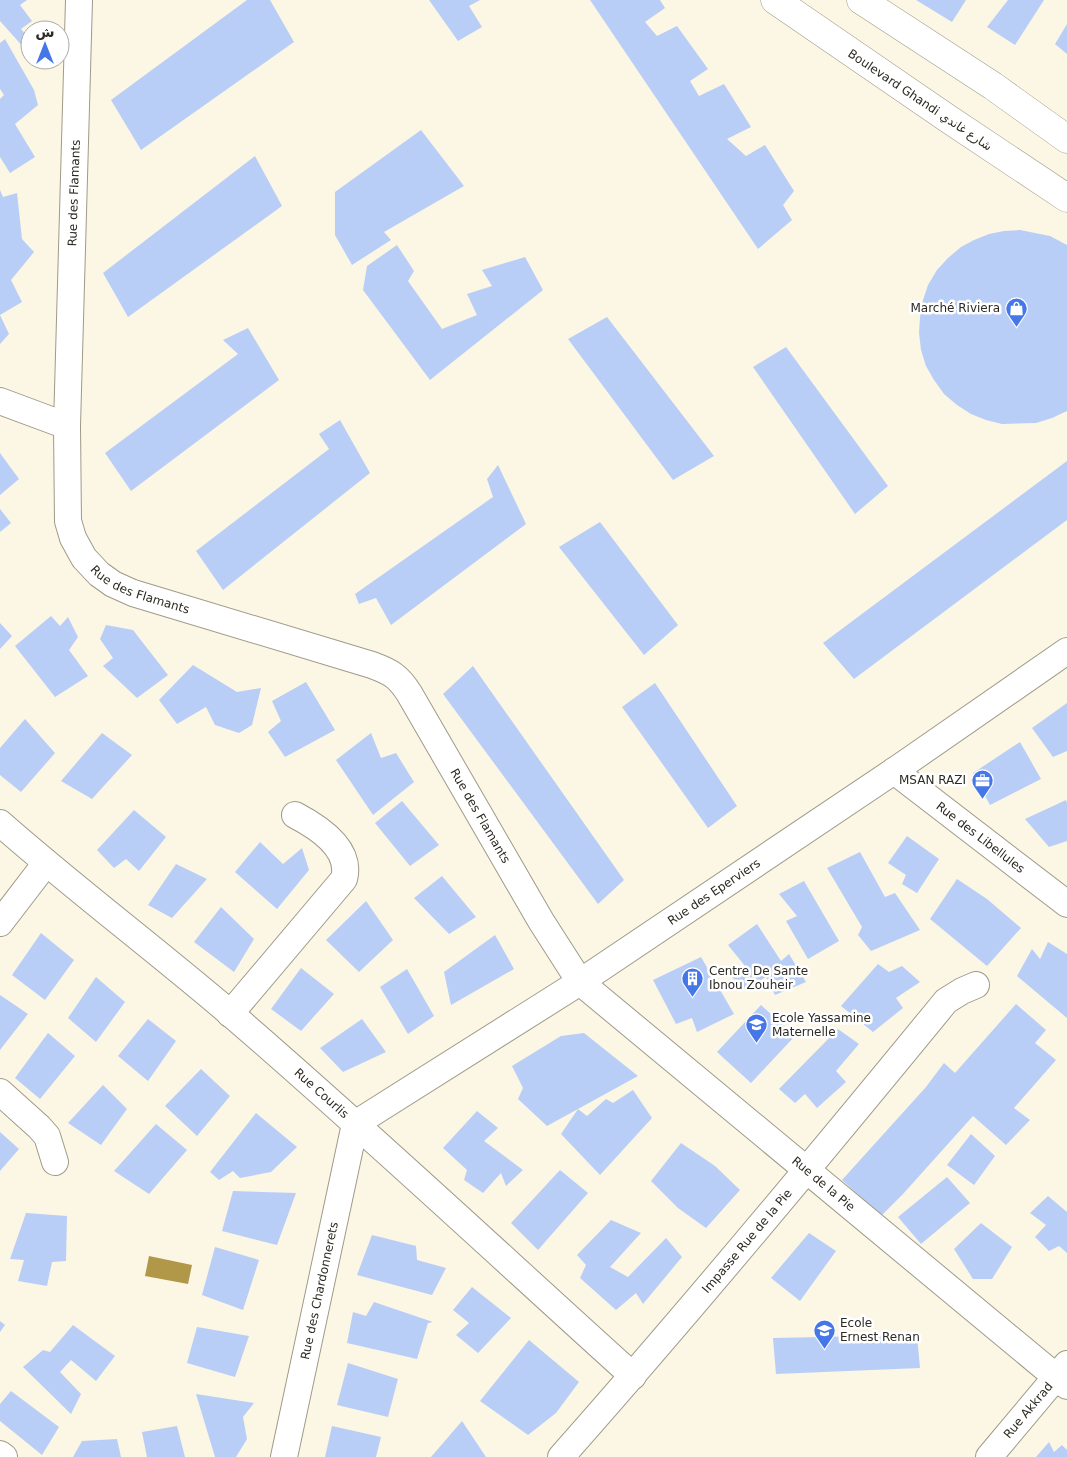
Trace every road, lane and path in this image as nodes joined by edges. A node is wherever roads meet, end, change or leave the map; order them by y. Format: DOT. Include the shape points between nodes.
graph roads {
  1 [pos="79,0"];
  2 [pos="775,0"];
  3 [pos="861,0"];
  4 [pos="1067,139"];
  5 [pos="1067,198"];
  6 [pos="0,401"];
  7 [pos="67,426"];
  8 [pos="1067,651"];
  9 [pos="894,771"];
  10 [pos="295,815"];
  11 [pos="0,823"];
  12 [pos="46,863"];
  13 [pos="1066,901"];
  14 [pos="0,923"];
  15 [pos="580,982"];
  16 [pos="976,985"];
  17 [pos="230,1014"];
  18 [pos="0,1092"];
  19 [pos="356,1124"];
  20 [pos="56,1162"];
  21 [pos="808,1171"];
  22 [pos="1063,1375"];
  23 [pos="633,1376"];
  24 [pos="0,1454"];
  25 [pos="4,1457"];
  26 [pos="284,1457"];
  27 [pos="561,1457"];
  28 [pos="990,1457"];
  1 -- 7 [label="street, Rue des Flamants"];
  2 -- 5 [label="main road, Boulevard Ghandi شارع غاندي"];
  3 -- 4 [label="main road" via="993,86"];
  6 -- 7 [label="street"];
  7 -- 15 [label="street, Rue des Flamants" via="68,521 84,558 113,584 133,593 372,665 390,672 401,681"];
  8 -- 9 [label="street, Rue des Eperviers"];
  9 -- 13 [label="street, Rue des Libellules"];
  9 -- 15 [label="street, Rue des Eperviers"];
  10 -- 17 [label="street" via="331,838 344,861 344,879"];
  11 -- 12 [label="street, Rue Courlis"];
  12 -- 14 [label="street"];
  12 -- 17 [label="street, Rue Courlis"];
  15 -- 19 [label="street, Rue des Eperviers"];
  15 -- 21 [label="street, Rue de la Pie"];
  16 -- 21 [label="street, Impasse Rue de la Pie" via="946,1001"];
  17 -- 19 [label="street, Rue Courlis"];
  18 -- 20 [label="street" via="47,1136"];
  19 -- 23 [label="street, Rue Courlis"];
  19 -- 26 [label="street, Rue des Chardonnerets"];
  21 -- 22 [label="street, Rue de la Pie"];
  21 -- 23 [label="street, Impasse Rue de la Pie"];
  22 -- 28 [label="street, Rue Akkrad"];
  23 -- 27 [label="street, Impasse Rue de la Pie"];
  24 -- 25 [label="street"];
}
